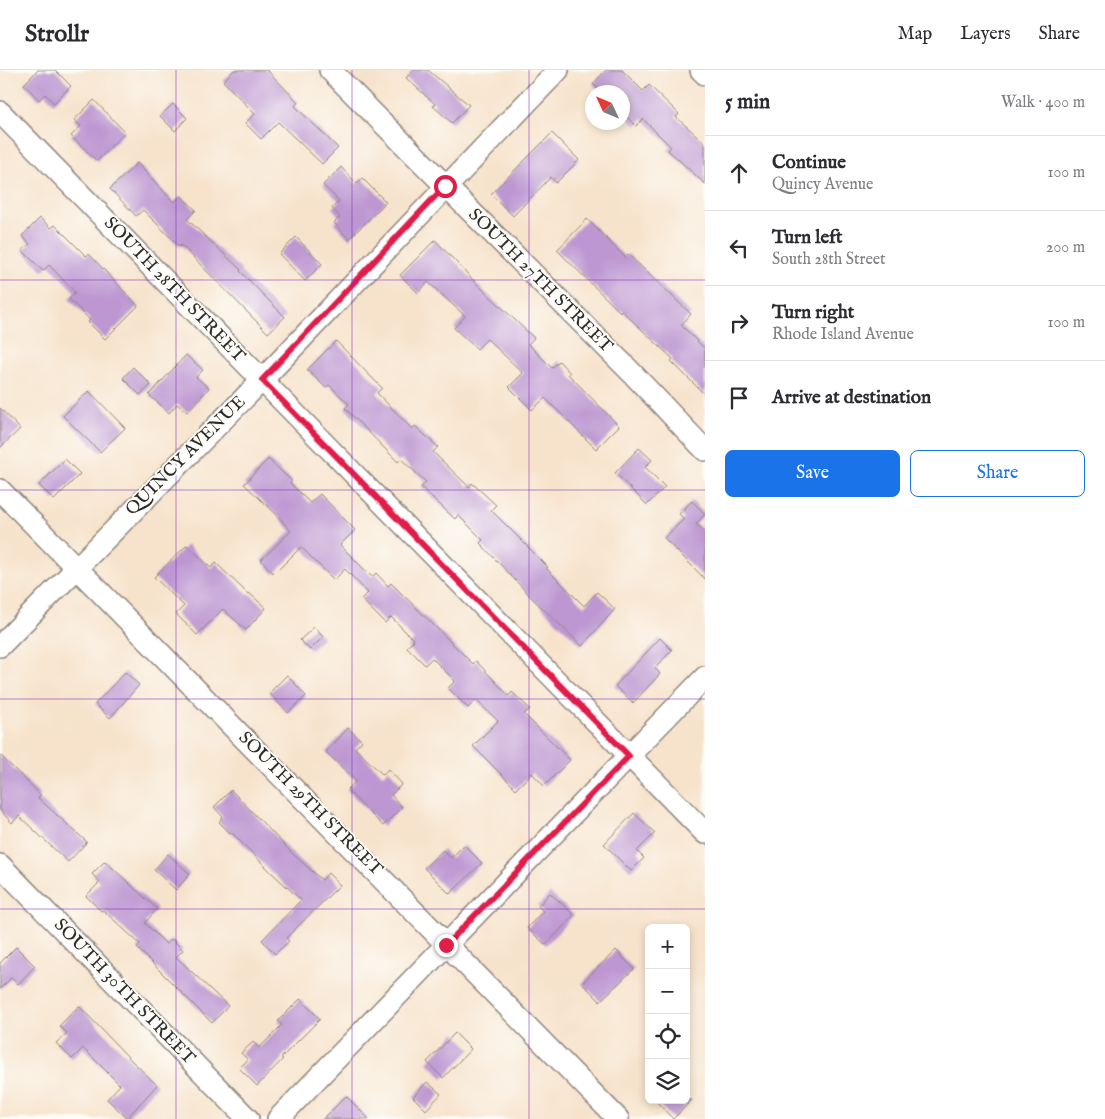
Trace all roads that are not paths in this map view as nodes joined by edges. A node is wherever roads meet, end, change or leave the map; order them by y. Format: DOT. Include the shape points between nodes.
graph roads {
  1 [pos="330,70"];
  2 [pos="558,70"];
  3 [pos="701,70"];
  4 [pos="705,74"];
  5 [pos="0,112"];
  6 [pos="445,186"];
  7 [pos="262,380"];
  8 [pos="705,450"];
  9 [pos="0,490"];
  10 [pos="77,567"];
  11 [pos="0,646"];
  12 [pos="705,677"];
  13 [pos="629,756"];
  14 [pos="705,833"];
  15 [pos="0,864"];
  16 [pos="446,945"];
  17 [pos="248,1119"];
  18 [pos="278,1119"];
  19 [pos="618,1119"];
  1 -- 6 [label="street, SOUTH 27TH STREET"];
  2 -- 6 [label="street, QUINCY AVENUE"];
  3 -- 4 [label="street"];
  5 -- 7 [label="street, SOUTH 28TH STREET"];
  6 -- 7 [label="street, QUINCY AVENUE"];
  6 -- 8 [label="street, SOUTH 27TH STREET"];
  7 -- 10 [label="street, QUINCY AVENUE"];
  7 -- 13 [label="street, SOUTH 28TH STREET"];
  9 -- 10 [label="street, SOUTH 29TH STREET"];
  10 -- 11 [label="street, QUINCY AVENUE"];
  10 -- 16 [label="street, SOUTH 29TH STREET"];
  12 -- 13 [label="street"];
  13 -- 14 [label="street, SOUTH 28TH STREET"];
  13 -- 16 [label="street"];
  15 -- 17 [label="street, SOUTH 30TH STREET"];
  16 -- 18 [label="street"];
  16 -- 19 [label="street, SOUTH 29TH STREET"];
}
